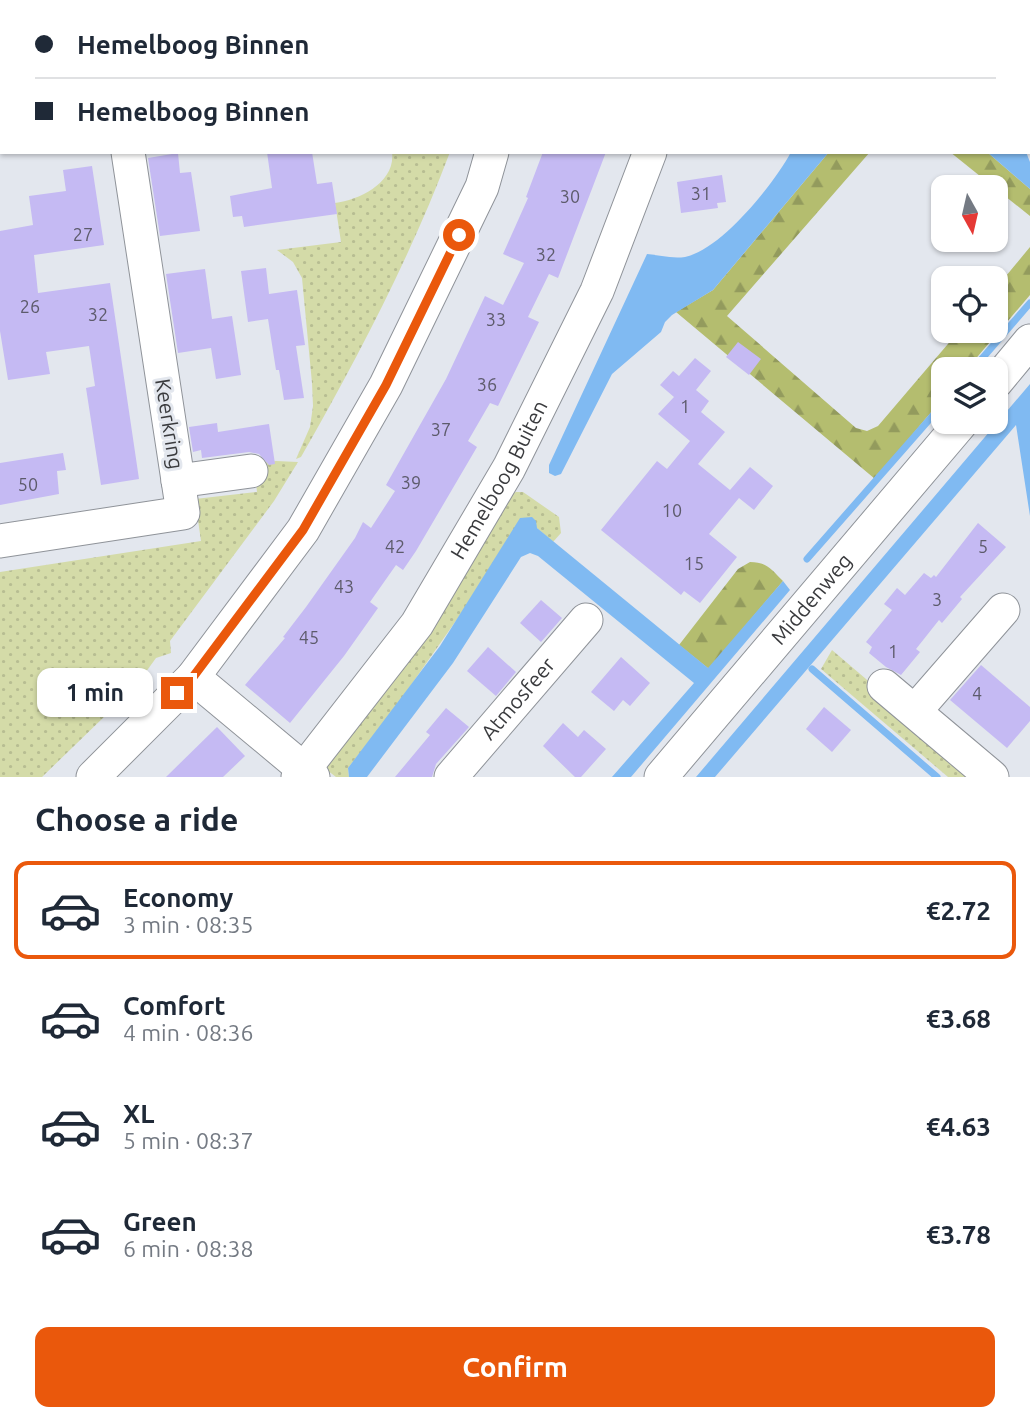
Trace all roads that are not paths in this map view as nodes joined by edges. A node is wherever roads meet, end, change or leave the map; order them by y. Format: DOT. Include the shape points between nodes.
graph roads {
  1 [pos="128,154"];
  2 [pos="491,154"];
  3 [pos="649,154"];
  4 [pos="1030,341"];
  5 [pos="1008,368"];
  6 [pos="952,434"];
  7 [pos="251,471"];
  8 [pos="178,481"];
  9 [pos="0,541"];
  10 [pos="1003,610"];
  11 [pos="586,620"];
  12 [pos="193,677"];
  13 [pos="884,686"];
  14 [pos="915,711"];
  15 [pos="306,775"];
  16 [pos="93,777"];
  17 [pos="451,777"];
  18 [pos="661,777"];
  19 [pos="992,777"];
  1 -- 8 [label="street, Keerkring"];
  2 -- 12 [label="street" via="482,187 379,397 303,530"];
  3 -- 15 [label="street, Hemelboog Buiten" via="597,291 509,468 417,624"];
  4 -- 5 [label="street"];
  6 -- 18 [label="street, Middenweg"];
  7 -- 8 [label="street"];
  8 -- 9 [label="street, Keerkring" via="183,513"];
  10 -- 14 [label="street"];
  11 -- 17 [label="street, Atmosfeer"];
  12 -- 15 [label="street"];
  12 -- 16 [label="street"];
  13 -- 14 [label="street"];
  14 -- 19 [label="street"];
}
